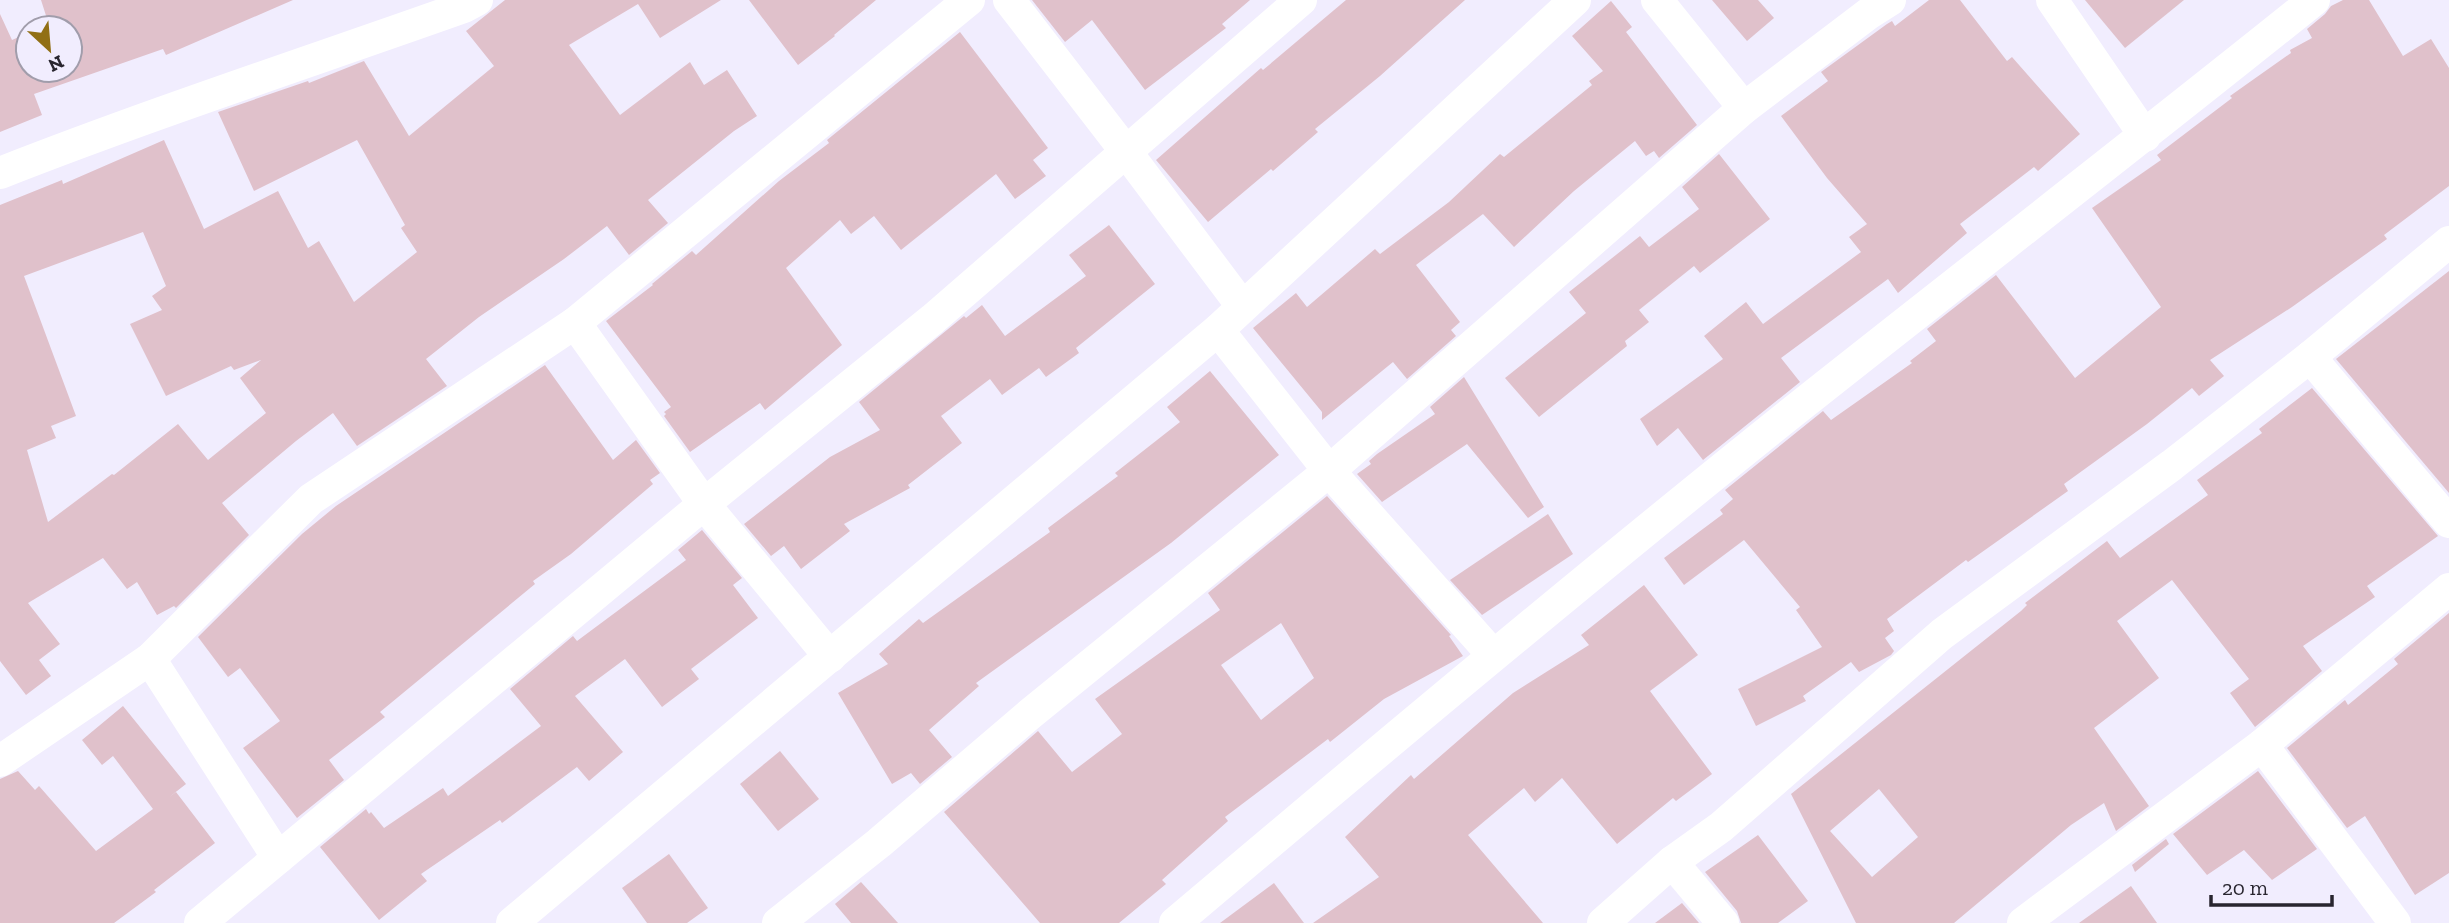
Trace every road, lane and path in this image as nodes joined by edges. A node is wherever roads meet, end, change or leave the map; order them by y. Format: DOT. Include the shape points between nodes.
graph roads {
  1 [pos="477,0"];
  2 [pos="970,0"];
  3 [pos="1009,0"];
  4 [pos="1301,0"];
  5 [pos="1575,0"];
  6 [pos="1657,0"];
  7 [pos="1890,0"];
  8 [pos="2052,0"];
  9 [pos="2314,0"];
  10 [pos="1744,108"];
  11 [pos="2145,136"];
  12 [pos="1127,153"];
  13 [pos="0,173"];
  14 [pos="2449,242"];
  15 [pos="1242,306"];
  16 [pos="575,323"];
  17 [pos="1217,330"];
  18 [pos="2310,356"];
  19 [pos="1329,471"];
  20 [pos="704,504"];
  21 [pos="2449,522"];
  22 [pos="2449,589"];
  23 [pos="1493,655"];
  24 [pos="830,657"];
  25 [pos="150,659"];
  26 [pos="2262,745"];
  27 [pos="0,761"];
  28 [pos="278,858"];
  29 [pos="1672,862"];
  30 [pos="200,923"];
  31 [pos="512,923"];
  32 [pos="778,923"];
  33 [pos="1175,923"];
  34 [pos="1603,923"];
  35 [pos="1723,923"];
  36 [pos="2023,923"];
  37 [pos="2395,923"];
  1 -- 13 [label="street" via="100,133"];
  2 -- 16 [label="street"];
  3 -- 12 [label="street"];
  4 -- 12 [label="street"];
  5 -- 15 [label="street"];
  6 -- 10 [label="street"];
  7 -- 10 [label="street"];
  8 -- 11 [label="street"];
  9 -- 11 [label="street"];
  10 -- 19 [label="street"];
  11 -- 23 [label="street"];
  12 -- 15 [label="street"];
  12 -- 20 [label="street" via="933,319"];
  14 -- 18 [label="street"];
  15 -- 17 [label="street"];
  16 -- 20 [label="street"];
  16 -- 25 [label="street" via="311,499"];
  17 -- 19 [label="street"];
  17 -- 24 [label="street"];
  18 -- 21 [label="street"];
  18 -- 29 [label="street" via="2172,465 1942,634 1721,827"];
  19 -- 23 [label="street"];
  19 -- 32 [label="street"];
  20 -- 24 [label="street"];
  20 -- 28 [label="street"];
  22 -- 26 [label="street"];
  23 -- 33 [label="street"];
  24 -- 31 [label="street"];
  25 -- 27 [label="street"];
  25 -- 28 [label="street"];
  26 -- 36 [label="street"];
  26 -- 37 [label="street"];
  28 -- 30 [label="street"];
  29 -- 34 [label="street"];
  29 -- 35 [label="street"];
}
